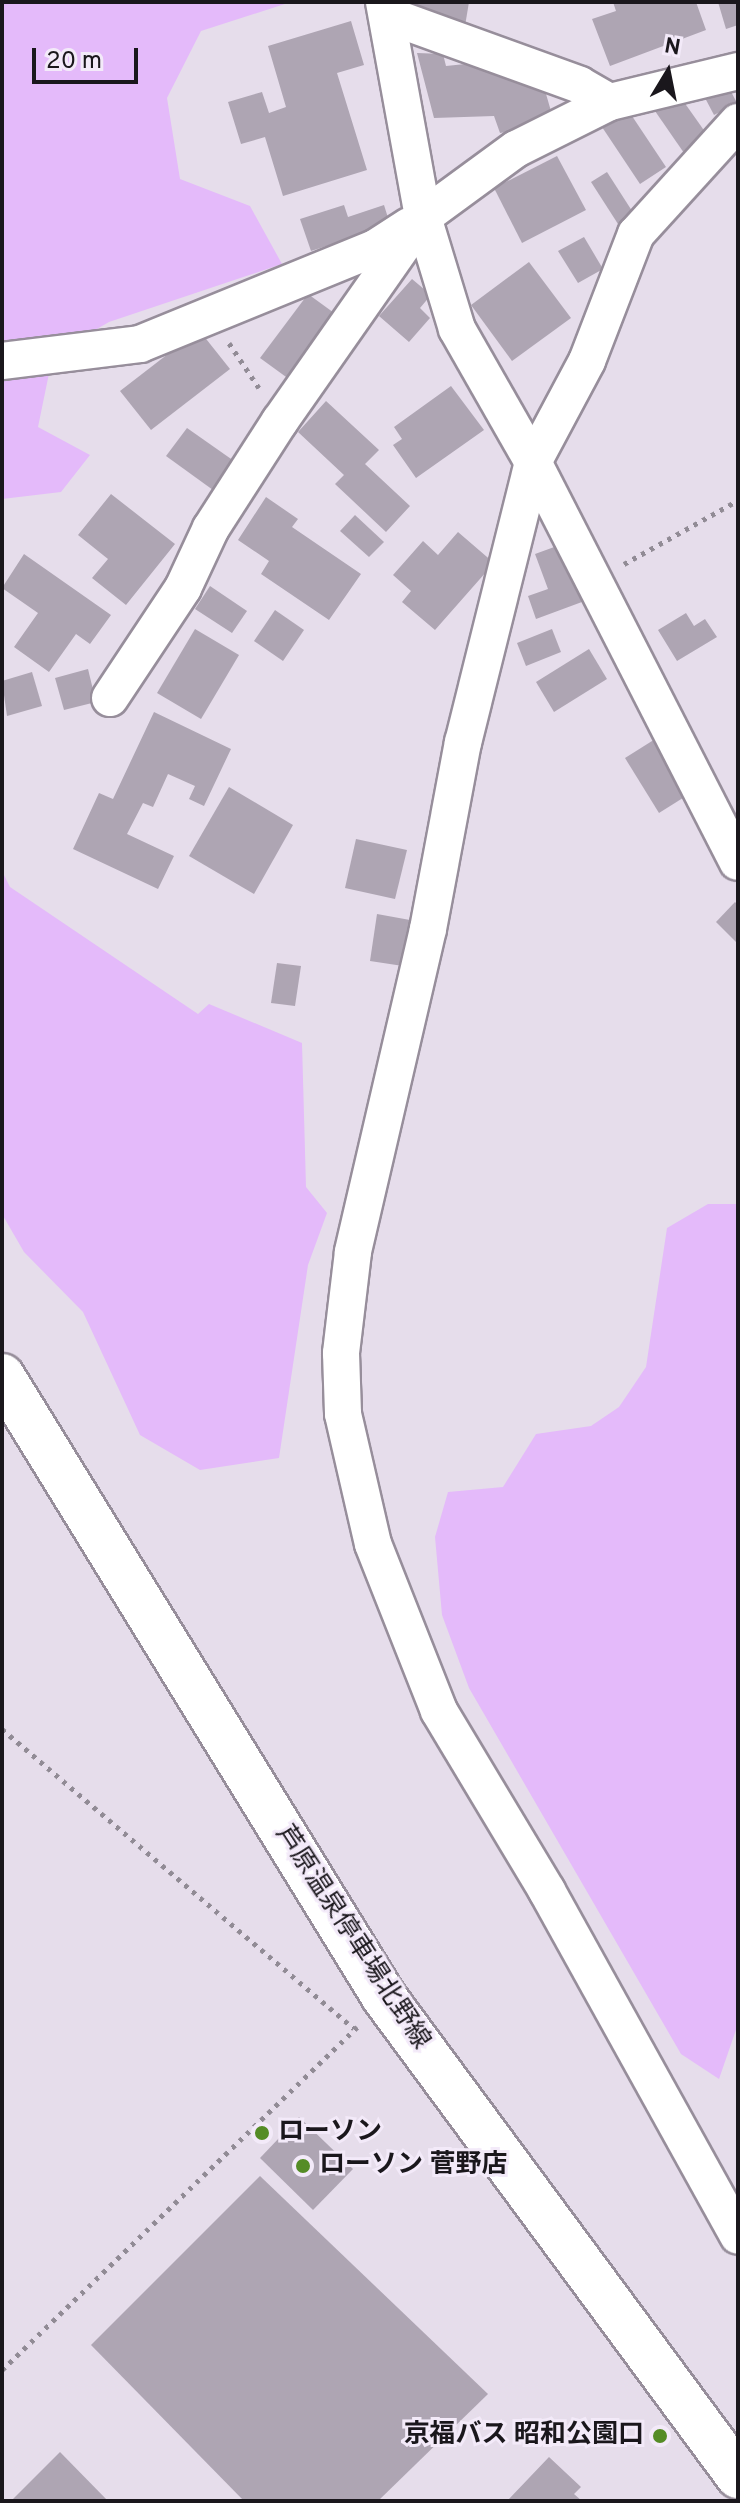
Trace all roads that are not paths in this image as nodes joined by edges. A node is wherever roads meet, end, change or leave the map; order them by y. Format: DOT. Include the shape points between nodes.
graph roads {
  1 [pos="386,9"];
  2 [pos="738,71"];
  3 [pos="610,102"];
  4 [pos="738,122"];
  5 [pos="423,217"];
  6 [pos="2,361"];
  7 [pos="533,462"];
  8 [pos="110,698"];
  9 [pos="738,862"];
  10 [pos="2,1376"];
  11 [pos="738,2236"];
  12 [pos="738,2476"];
  1 -- 3 [label="street" via="580,85"];
  1 -- 5 [label="street"];
  2 -- 3 [label="street"];
  3 -- 5 [label="street" via="516,149"];
  4 -- 7 [label="street" via="636,234 587,361"];
  5 -- 6 [label="street" via="375,248 140,344"];
  5 -- 7 [label="street" via="457,329"];
  5 -- 8 [label="street" via="280,421 211,528 183,588"];
  7 -- 9 [label="street"];
  7 -- 11 [label="street" via="463,742 428,929 353,1252 341,1353 343,1414 373,1544 439,1711 547,1891"];
  10 -- 12 [label="main road, 芦原温泉停車場北野線" via="384,1997"];
}
